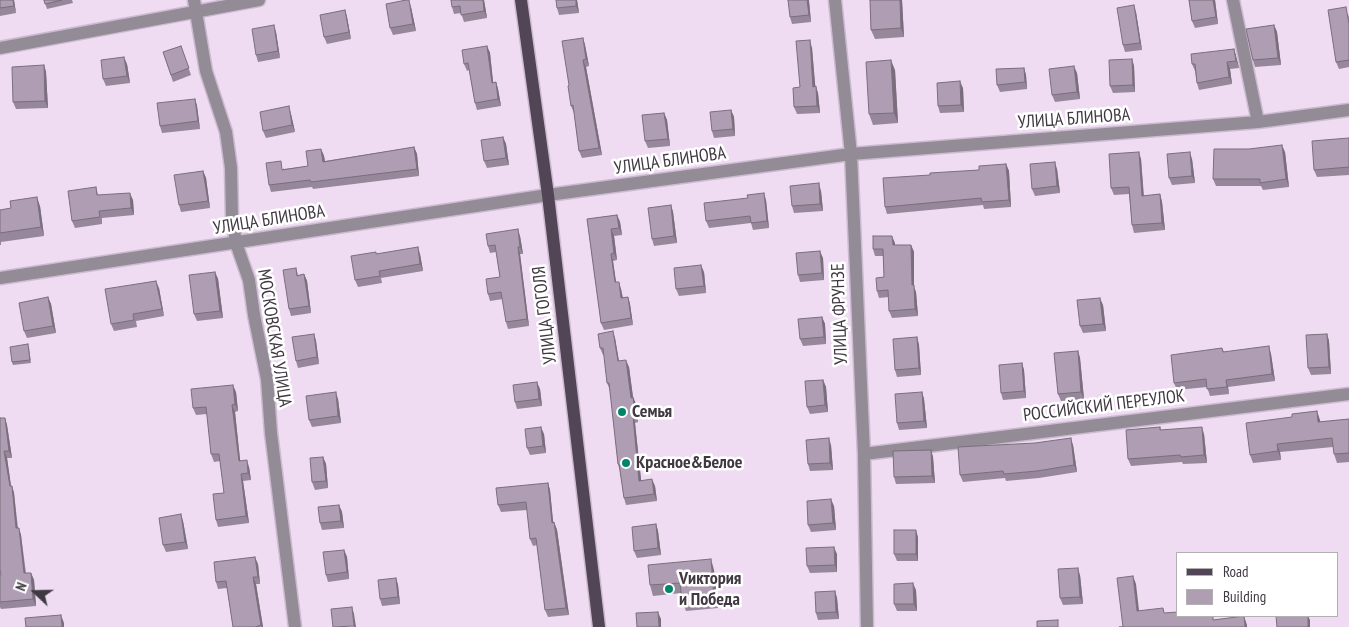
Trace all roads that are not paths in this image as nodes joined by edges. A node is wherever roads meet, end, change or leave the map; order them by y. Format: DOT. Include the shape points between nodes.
graph roads {
  1 [pos="259,0"];
  2 [pos="521,0"];
  3 [pos="835,0"];
  4 [pos="1233,0"];
  5 [pos="194,6"];
  6 [pos="0,48"];
  7 [pos="1349,110"];
  8 [pos="1258,122"];
  9 [pos="851,154"];
  10 [pos="548,195"];
  11 [pos="236,243"];
  12 [pos="0,278"];
  13 [pos="1349,394"];
  14 [pos="864,454"];
  15 [pos="295,627"];
  16 [pos="599,627"];
  17 [pos="867,627"];
  1 -- 5 [label="street"];
  2 -- 10 [label="main road, УЛИЦА ГОГОЛЯ"];
  3 -- 9 [label="street, УЛИЦА ФРУНЗЕ"];
  4 -- 8 [label="street"];
  5 -- 6 [label="street"];
  5 -- 11 [label="street, МОСКОВСКАЯ УЛИЦА" via="206,71 226,132"];
  7 -- 8 [label="street, УЛИЦА БЛИНОВА"];
  8 -- 9 [label="street, УЛИЦА БЛИНОВА"];
  9 -- 10 [label="street, УЛИЦА БЛИНОВА"];
  9 -- 14 [label="street, УЛИЦА ФРУНЗЕ"];
  10 -- 11 [label="street, УЛИЦА БЛИНОВА"];
  10 -- 16 [label="main road, УЛИЦА ГОГОЛЯ"];
  11 -- 12 [label="street, УЛИЦА БЛИНОВА"];
  11 -- 15 [label="street, МОСКОВСКАЯ УЛИЦА" via="250,280 267,379"];
  13 -- 14 [label="street, РОССИЙСКИЙ ПЕРЕУЛОК"];
  14 -- 17 [label="street, УЛИЦА ФРУНЗЕ"];
}
